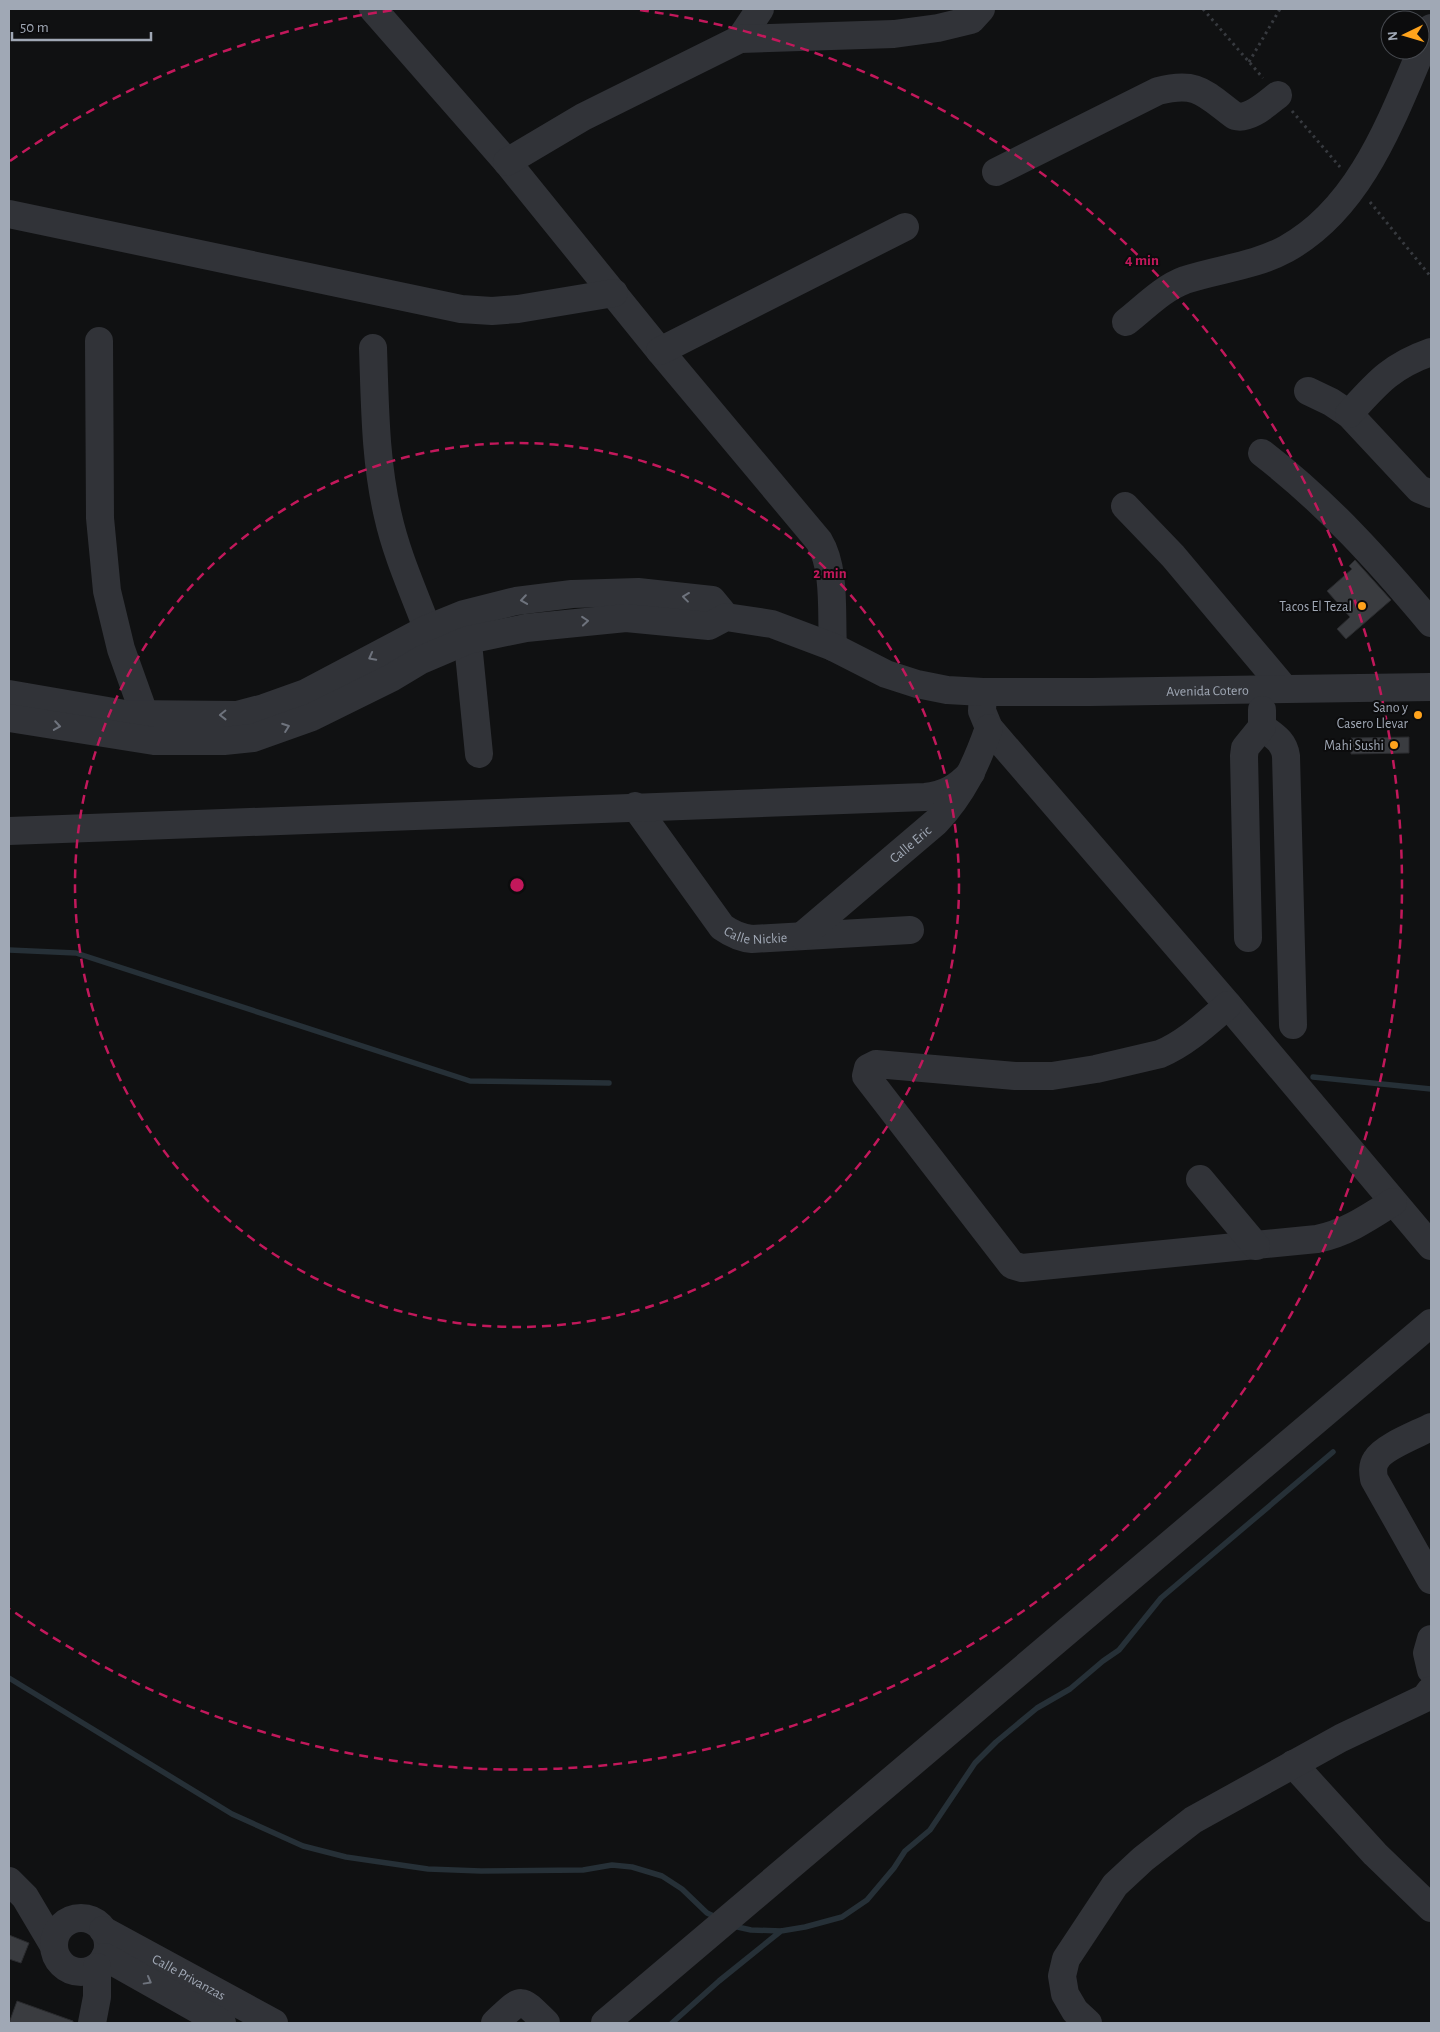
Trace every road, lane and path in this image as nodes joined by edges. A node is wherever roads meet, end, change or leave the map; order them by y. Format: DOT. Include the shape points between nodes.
graph roads {
  1 [pos="373,9"];
  2 [pos="760,9"];
  3 [pos="981,9"];
  4 [pos="1203,9"];
  5 [pos="1280,9"];
  6 [pos="1431,28"];
  7 [pos="740,39"];
  8 [pos="1248,62"];
  9 [pos="1278,96"];
  10 [pos="507,162"];
  11 [pos="996,172"];
  12 [pos="1355,184"];
  13 [pos="9,214"];
  14 [pos="905,228"];
  15 [pos="1431,277"];
  16 [pos="614,293"];
  17 [pos="1126,322"];
  18 [pos="99,341"];
  19 [pos="374,348"];
  20 [pos="660,351"];
  21 [pos="1431,352"];
  22 [pos="1308,391"];
  23 [pos="1349,414"];
  24 [pos="1262,453"];
  25 [pos="1431,494"];
  26 [pos="1125,506"];
  27 [pos="1431,622"];
  28 [pos="466,627"];
  29 [pos="432,641"];
  30 [pos="833,647"];
  31 [pos="1431,687"];
  32 [pos="1273,689"];
  33 [pos="983,692"];
  34 [pos="9,694"];
  35 [pos="144,716"];
  36 [pos="9,718"];
  37 [pos="1262,727"];
  38 [pos="989,728"];
  39 [pos="154,741"];
  40 [pos="479,754"];
  41 [pos="971,773"];
  42 [pos="635,806"];
  43 [pos="9,831"];
  44 [pos="1290,919"];
  45 [pos="910,930"];
  46 [pos="802,936"];
  47 [pos="1228,1004"];
  48 [pos="1293,1025"];
  49 [pos="1200,1179"];
  50 [pos="1394,1202"];
  51 [pos="1256,1246"];
  52 [pos="1431,1246"];
  53 [pos="1431,1323"];
  54 [pos="1431,1427"];
  55 [pos="1431,1580"];
  56 [pos="1431,1639"];
  57 [pos="1431,1670"];
  58 [pos="1431,1690"];
  59 [pos="1293,1764"];
  60 [pos="16,1893"];
  61 [pos="1431,1908"];
  62 [pos="69,1922"];
  63 [pos="103,1930"];
  64 [pos="54,1946"];
  65 [pos="92,1966"];
  66 [pos="87,2023"];
  67 [pos="92,2023"];
  68 [pos="222,2023"];
  69 [pos="274,2023"];
  70 [pos="495,2023"];
  71 [pos="546,2023"];
  72 [pos="605,2023"];
  73 [pos="1088,2023"];
  1 -- 10 [label="street"];
  2 -- 7 [label="street"];
  3 -- 7 [label="street" via="971,20 894,34"];
  4 -- 8 [label="path"];
  5 -- 8 [label="path"];
  6 -- 12 [label="street" via="1395,111"];
  7 -- 10 [label="street" via="583,117"];
  8 -- 9 [label="path"];
  9 -- 11 [label="street" via="1241,118 1191,87 1158,91"];
  9 -- 12 [label="path"];
  10 -- 16 [label="street"];
  12 -- 15 [label="path"];
  12 -- 17 [label="street" via="1331,214 1286,249 1183,281"];
  13 -- 16 [label="street" via="461,309 518,309"];
  14 -- 20 [label="street"];
  16 -- 20 [label="street"];
  18 -- 35 [label="street" via="100,518 107,591 121,649"];
  19 -- 29 [label="street" via="375,423 388,517"];
  20 -- 30 [label="street" via="823,548 829,568"];
  21 -- 23 [label="street" via="1385,375"];
  22 -- 23 [label="street"];
  23 -- 25 [label="street" via="1419,489"];
  24 -- 27 [label="street" via="1295,478 1333,514"];
  26 -- 32 [label="street" via="1173,556"];
  28 -- 29 [label="street"];
  28 -- 30 [label="street, Avenida Cotero" via="516,601 572,594 638,592 712,600 726,618 772,624"];
  28 -- 40 [label="street"];
  29 -- 35 [label="street, one-way" via="264,708 237,715"];
  39 -- 29 [label="street, one-way" via="253,738 312,717"];
  30 -- 33 [label="street, Avenida Cotero" via="868,666 910,682 932,688"];
  31 -- 32 [label="street, Avenida Cotero"];
  32 -- 33 [label="street, Avenida Cotero"];
  32 -- 37 [label="street"];
  33 -- 38 [label="street" via="982,711"];
  34 -- 35 [label="street"];
  35 -- 39 [label="street"];
  36 -- 39 [label="street, one-way"];
  37 -- 44 [label="street" via="1281,740 1285,747"];
  37 -- 44 [label="street" via="1245,748 1244,756 1248,930"];
  38 -- 41 [label="street, Calle Eric"];
  38 -- 47 [label="street"];
  41 -- 42 [label="street" via="952,790 930,796"];
  41 -- 46 [label="street, Calle Eric" via="936,822"];
  42 -- 43 [label="street"];
  42 -- 46 [label="street, Calle Nickie" via="727,930 743,938"];
  44 -- 48 [label="street"];
  45 -- 46 [label="street, Calle Nickie"];
  47 -- 50 [label="street"];
  47 -- 51 [label="street" via="1184,1041 1160,1054 1072,1074 1033,1077 876,1064 868,1068 866,1076 1016,1267"];
  49 -- 51 [label="street"];
  50 -- 51 [label="street" via="1335,1235"];
  50 -- 52 [label="street"];
  53 -- 72 [label="street"];
  54 -- 55 [label="street" via="1382,1452 1375,1460 1373,1470 1374,1479"];
  56 -- 57 [label="street" via="1427,1653"];
  58 -- 59 [label="street" via="1425,1698"];
  59 -- 61 [label="street" via="1375,1854"];
  59 -- 73 [label="street" via="1193,1820 1115,1885 1066,1958 1062,1976 1065,1994 1075,2011"];
  60 -- 62 [label="street"];
  60 -- 64 [label="street"];
  62 -- 63 [label="street" via="87,1919"];
  62 -- 64 [label="street" via="61,1928"];
  63 -- 65 [label="street" via="108,1948"];
  63 -- 69 [label="street, Calle Privanzas"];
  64 -- 65 [label="street" via="57,1958 64,1966"];
  65 -- 66 [label="street" via="79,1996"];
  65 -- 67 [label="street" via="97,1998"];
  65 -- 68 [label="street, Calle Privanzas, one-way"];
  70 -- 71 [label="street" via="521,2002"];
}
